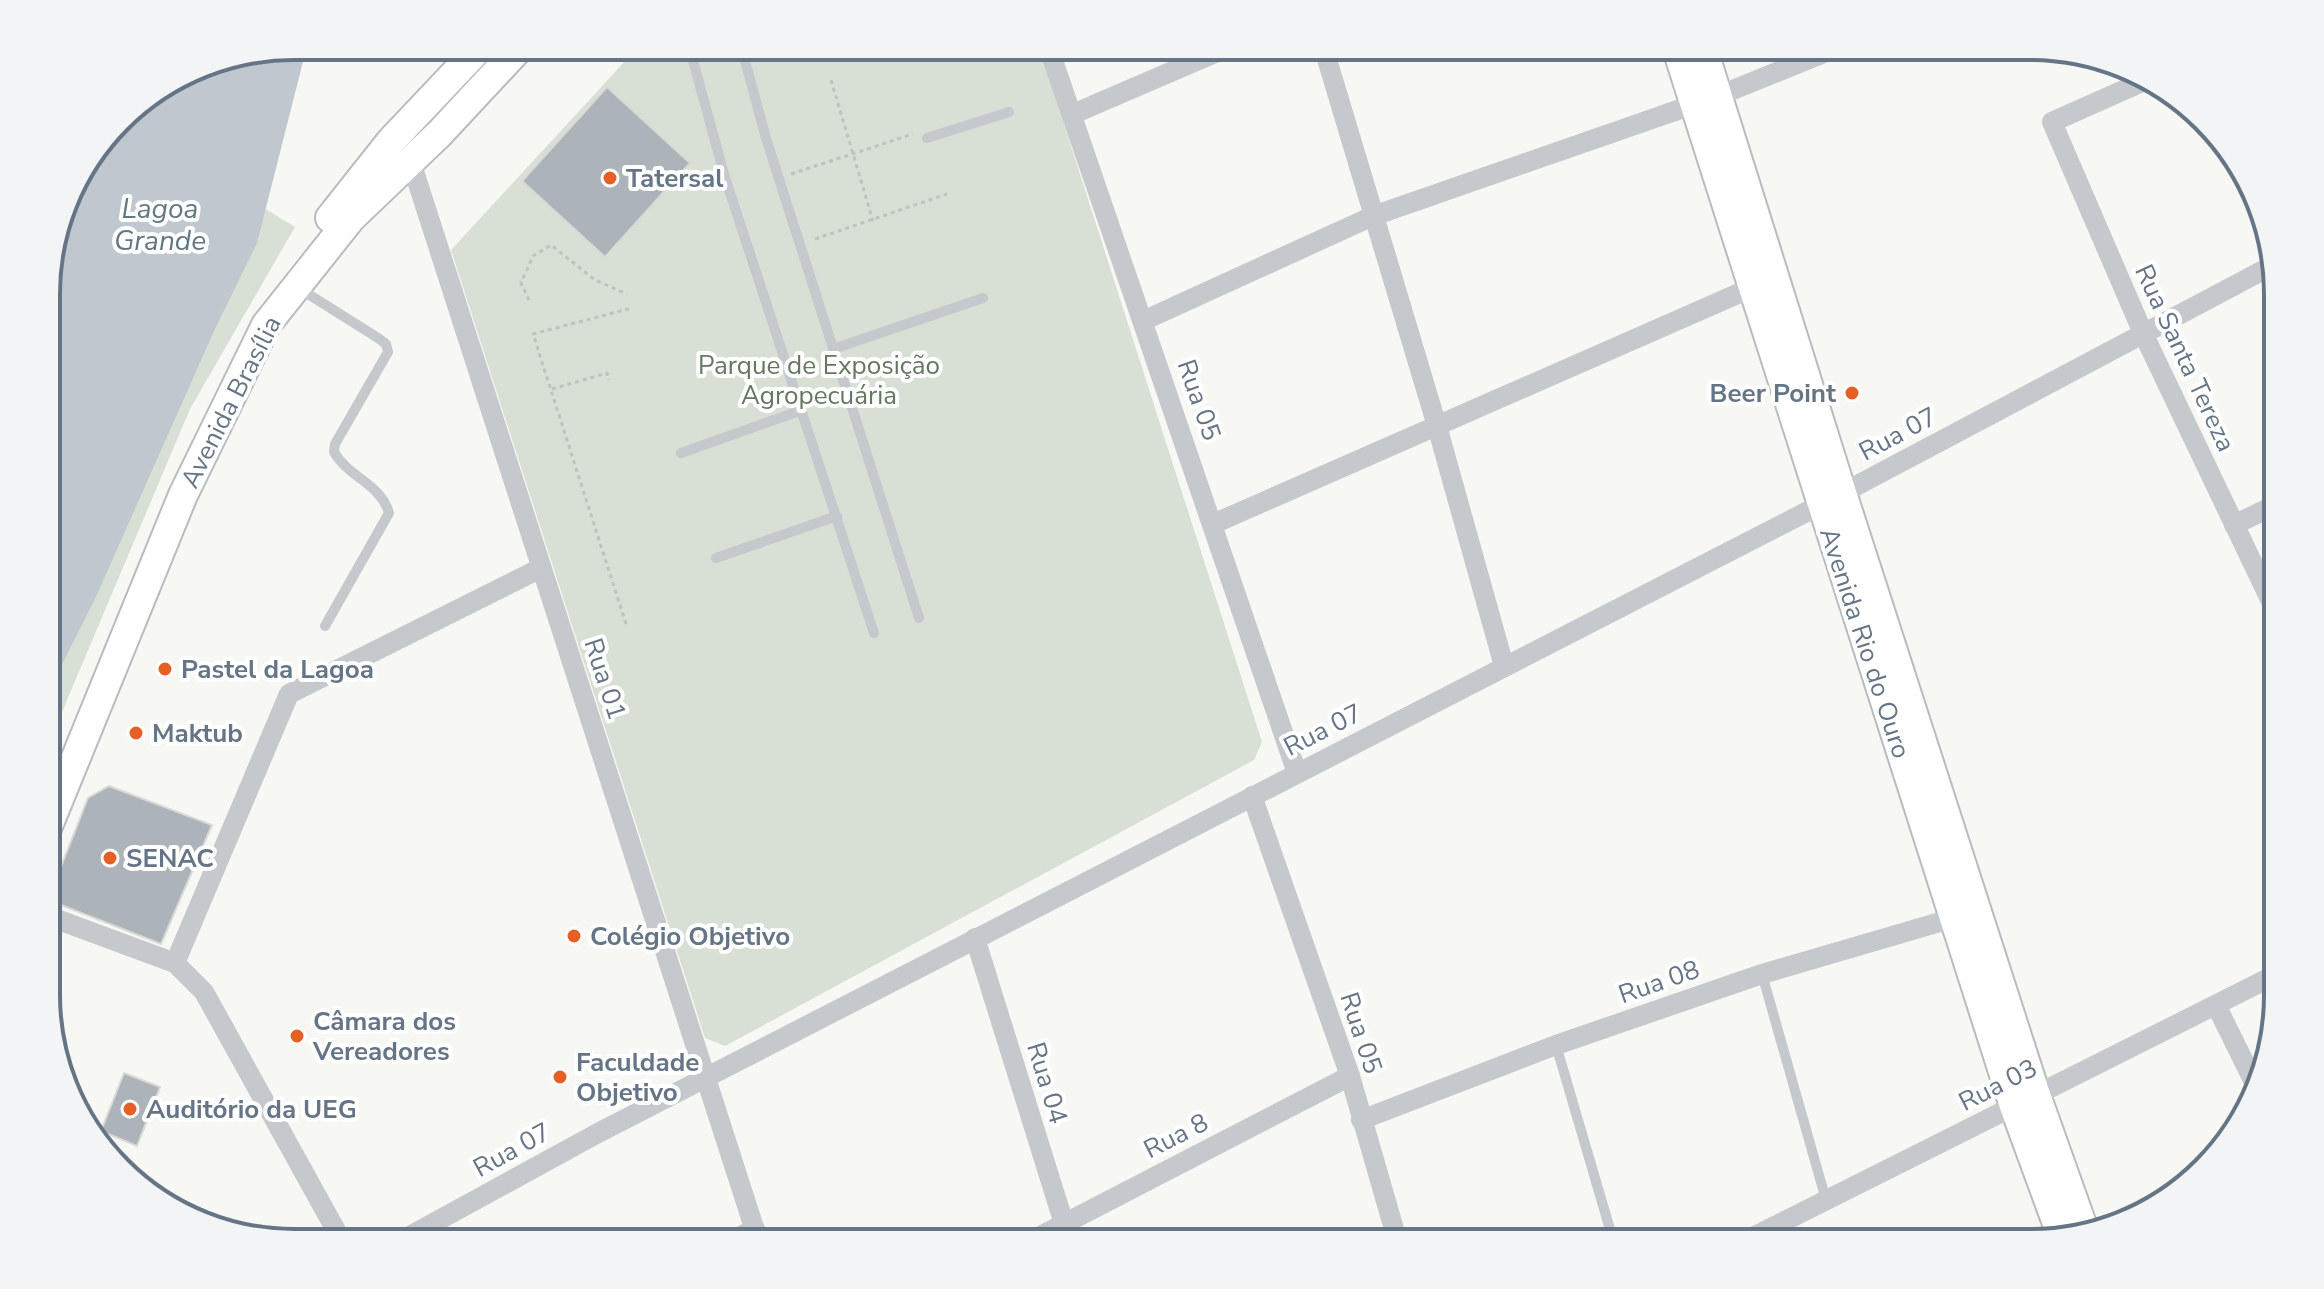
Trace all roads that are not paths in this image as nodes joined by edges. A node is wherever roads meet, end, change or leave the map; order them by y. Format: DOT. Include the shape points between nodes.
graph roads {
  1 [pos="1197,60"];
  2 [pos="1327,60"];
  3 [pos="1684,60"];
  4 [pos="1703,60"];
  5 [pos="1805,60"];
  6 [pos="467,61"];
  7 [pos="507,61"];
  8 [pos="693,61"];
  9 [pos="745,61"];
  10 [pos="1053,61"];
  11 [pos="2134,85"];
  12 [pos="1706,100"];
  13 [pos="424,106"];
  14 [pos="1009,112"];
  15 [pos="1073,114"];
  16 [pos="439,134"];
  17 [pos="926,134"];
  18 [pos="401,145"];
  19 [pos="1373,216"];
  20 [pos="2262,271"];
  21 [pos="292,284"];
  22 [pos="1751,288"];
  23 [pos="983,298"];
  24 [pos="1145,320"];
  25 [pos="1778,330"];
  26 [pos="2143,333"];
  27 [pos="833,349"];
  28 [pos="802,410"];
  29 [pos="1437,426"];
  30 [pos="681,453"];
  31 [pos="1831,499"];
  32 [pos="2263,511"];
  33 [pos="837,516"];
  34 [pos="1213,524"];
  35 [pos="2234,525"];
  36 [pos="716,558"];
  37 [pos="541,568"];
  38 [pos="2263,585"];
  39 [pos="919,618"];
  40 [pos="325,626"];
  41 [pos="874,633"];
  42 [pos="1504,666"];
  43 [pos="1297,773"];
  44 [pos="1252,796"];
  45 [pos="60,797"];
  46 [pos="1967,914"];
  47 [pos="60,920"];
  48 [pos="975,938"];
  49 [pos="175,963"];
  50 [pos="1762,974"];
  51 [pos="2263,981"];
  52 [pos="2216,1005"];
  53 [pos="1556,1045"];
  54 [pos="2250,1074"];
  55 [pos="1350,1076"];
  56 [pos="706,1077"];
  57 [pos="2025,1101"];
  58 [pos="1361,1120"];
  59 [pos="1826,1200"];
  60 [pos="2081,1224"];
  61 [pos="2059,1227"];
  62 [pos="1394,1228"];
  63 [pos="1610,1228"];
  64 [pos="1774,1228"];
  65 [pos="335,1229"];
  66 [pos="423,1229"];
  67 [pos="755,1229"];
  68 [pos="1065,1229"];
  69 [pos="1074,1229"];
  1 -- 15 [label="street"];
  2 -- 19 [label="street"];
  3 -- 12 [label="main road, Avenida Rio do Ouro"];
  4 -- 12 [label="main road, Avenida Rio do Ouro"];
  5 -- 12 [label="street"];
  6 -- 13 [label="main road"];
  7 -- 16 [label="main road"];
  8 -- 28 [label="lane" via="724,174"];
  9 -- 27 [label="lane"];
  10 -- 15 [label="street, Rua 05"];
  11 -- 26 [label="street, Rua Santa Tereza" via="2052,122"];
  12 -- 19 [label="street"];
  12 -- 22 [label="main road, Avenida Rio do Ouro"];
  12 -- 25 [label="main road, Avenida Rio do Ouro"];
  13 -- 16 [label="main road"];
  13 -- 18 [label="main road"];
  14 -- 17 [label="lane"];
  15 -- 24 [label="street, Rua 05"];
  16 -- 18 [label="main road"];
  18 -- 21 [label="main road, Avenida Brasília" via="324,225"];
  18 -- 37 [label="street, Rua 01"];
  19 -- 24 [label="street"];
  19 -- 29 [label="street"];
  20 -- 26 [label="street, Rua 07"];
  21 -- 40 [label="lane" via="378,338 388,352 334,452 375,489 389,513"];
  21 -- 45 [label="main road, Avenida Brasília" via="266,325 183,495"];
  22 -- 25 [label="main road, Avenida Rio do Ouro"];
  22 -- 29 [label="street"];
  23 -- 27 [label="lane"];
  24 -- 34 [label="street, Rua 05"];
  25 -- 31 [label="main road, Avenida Rio do Ouro"];
  26 -- 31 [label="street, Rua 07"];
  26 -- 35 [label="street, Rua Santa Tereza"];
  27 -- 39 [label="lane"];
  28 -- 30 [label="lane"];
  28 -- 33 [label="lane"];
  29 -- 34 [label="street"];
  29 -- 42 [label="street"];
  31 -- 42 [label="street, Rua 07"];
  31 -- 46 [label="main road, Avenida Rio do Ouro"];
  32 -- 35 [label="street"];
  33 -- 36 [label="lane"];
  33 -- 41 [label="lane"];
  34 -- 43 [label="street, Rua 05"];
  35 -- 38 [label="street, Rua Santa Tereza"];
  37 -- 49 [label="street" via="289,694"];
  37 -- 56 [label="street, Rua 01"];
  42 -- 43 [label="street, Rua 07"];
  43 -- 44 [label="street, Rua 07"];
  44 -- 48 [label="street, Rua 07"];
  44 -- 55 [label="street, Rua 05"];
  46 -- 50 [label="street, Rua 08"];
  46 -- 57 [label="main road, Avenida Rio do Ouro"];
  47 -- 49 [label="street"];
  48 -- 56 [label="street, Rua 07"];
  48 -- 68 [label="street, Rua 04"];
  49 -- 65 [label="street" via="204,992"];
  50 -- 53 [label="street, Rua 08"];
  50 -- 59 [label="lane"];
  51 -- 52 [label="street, Rua 03"];
  52 -- 54 [label="street"];
  52 -- 57 [label="street, Rua 03"];
  53 -- 58 [label="street, Rua 08"];
  53 -- 63 [label="lane"];
  55 -- 58 [label="street, Rua 05"];
  55 -- 69 [label="street, Rua 8"];
  56 -- 66 [label="street, Rua 07"];
  56 -- 67 [label="street, Rua 01"];
  57 -- 59 [label="street, Rua 03"];
  57 -- 60 [label="main road, Avenida Rio do Ouro"];
  57 -- 61 [label="main road, Avenida Rio do Ouro"];
  58 -- 62 [label="street, Rua 05"];
  59 -- 64 [label="street, Rua 03"];
}
